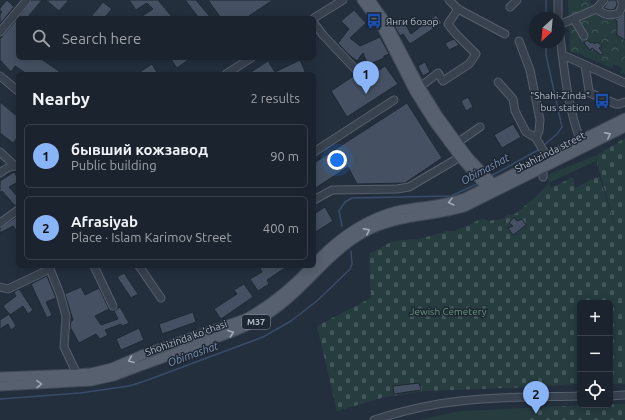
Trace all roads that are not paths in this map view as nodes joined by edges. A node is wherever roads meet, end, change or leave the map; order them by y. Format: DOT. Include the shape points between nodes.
graph roads {
  1 [pos="27,0"];
  2 [pos="343,0"];
  3 [pos="362,0"];
  4 [pos="370,0"];
  5 [pos="517,0"];
  6 [pos="558,0"];
  7 [pos="604,0"];
  8 [pos="621,0"];
  9 [pos="451,1"];
  10 [pos="510,7"];
  11 [pos="458,9"];
  12 [pos="596,9"];
  13 [pos="558,12"];
  14 [pos="316,17"];
  15 [pos="574,19"];
  16 [pos="565,23"];
  17 [pos="316,26"];
  18 [pos="0,32"];
  19 [pos="505,34"];
  20 [pos="584,36"];
  21 [pos="519,41"];
  22 [pos="562,48"];
  23 [pos="563,55"];
  24 [pos="248,60"];
  25 [pos="585,65"];
  26 [pos="357,71"];
  27 [pos="229,72"];
  28 [pos="0,76"];
  29 [pos="498,82"];
  30 [pos="625,83"];
  31 [pos="420,87"];
  32 [pos="16,89"];
  33 [pos="394,100"];
  34 [pos="625,102"];
  35 [pos="625,118"];
  36 [pos="480,127"];
  37 [pos="625,127"];
  38 [pos="537,140"];
  39 [pos="457,143"];
  40 [pos="582,144"];
  41 [pos="316,151"];
  42 [pos="0,152"];
  43 [pos="546,154"];
  44 [pos="460,157"];
  45 [pos="16,166"];
  46 [pos="543,168"];
  47 [pos="0,174"];
  48 [pos="543,177"];
  49 [pos="493,189"];
  50 [pos="316,199"];
  51 [pos="16,211"];
  52 [pos="0,223"];
  53 [pos="316,262"];
  54 [pos="95,268"];
  55 [pos="140,268"];
  56 [pos="310,268"];
  57 [pos="0,286"];
  58 [pos="161,298"];
  59 [pos="113,306"];
  60 [pos="77,374"];
  61 [pos="0,377"];
  62 [pos="0,386"];
  63 [pos="625,395"];
  64 [pos="577,396"];
  65 [pos="613,396"];
  66 [pos="374,420"];
  1 -- 18 [label="street"];
  2 -- 14 [label="street"];
  3 -- 44 [label="main road" via="382,27 414,90"];
  4 -- 31 [label="main road" via="387,24"];
  5 -- 10 [label="street"];
  6 -- 13 [label="street"];
  7 -- 12 [label="street"];
  8 -- 12 [label="street" via="622,7 619,13 614,15"];
  9 -- 11 [label="street"];
  11 -- 19 [label="street"];
  11 -- 31 [label="street" via="448,24 476,54 469,64 442,81 438,73"];
  12 -- 15 [label="street"];
  15 -- 16 [label="street"];
  15 -- 20 [label="street"];
  17 -- 26 [label="street"];
  21 -- 38 [label="street" via="530,70 540,120"];
  22 -- 23 [label="street"];
  23 -- 25 [label="street"];
  23 -- 40 [label="street" via="577,134"];
  24 -- 27 [label="street"];
  25 -- 30 [label="street"];
  25 -- 34 [label="street" via="590,93 616,104"];
  28 -- 32 [label="street"];
  29 -- 38 [label="street" via="513,99 517,115 526,132"];
  31 -- 39 [label="main road"];
  33 -- 41 [label="street"];
  35 -- 40 [label="main road, Shahizinda street"];
  36 -- 39 [label="street"];
  40 -- 37 [label="main road, Shahizinda street, one-way"];
  38 -- 43 [label="street"];
  39 -- 49 [label="main road"];
  40 -- 43 [label="main road, Shahizinda street"];
  40 -- 46 [label="main road, Shahizinda street"];
  42 -- 45 [label="street"];
  43 -- 49 [label="main road, Shahizinda street"];
  44 -- 49 [label="main road"];
  44 -- 50 [label="street" via="409,187 332,190"];
  45 -- 47 [label="street" via="5,169"];
  46 -- 48 [label="street"];
  46 -- 49 [label="main road, Shahizinda street"];
  49 -- 53 [label="main road, Shohizinda ko'chasi / M37, one-way" via="457,201 402,210 371,220 338,240"];
  62 -- 49 [label="main road, Shohizinda ko'chasi / M37, one-way" via="91,381 114,376 248,326 292,296 332,255 357,236 390,221 472,204"];
  51 -- 52 [label="street"];
  54 -- 59 [label="street"];
  55 -- 58 [label="street"];
  56 -- 60 [label="main road, Shohizinda ko'chasi / M37, one-way" via="280,297 245,319 112,368"];
  57 -- 60 [label="street" via="8,289 50,269 66,316 64,347"];
  60 -- 61 [label="main road, Shohizinda ko'chasi / M37"];
  63 -- 65 [label="street"];
  64 -- 66 [label="street" via="461,401 427,406"];
}
